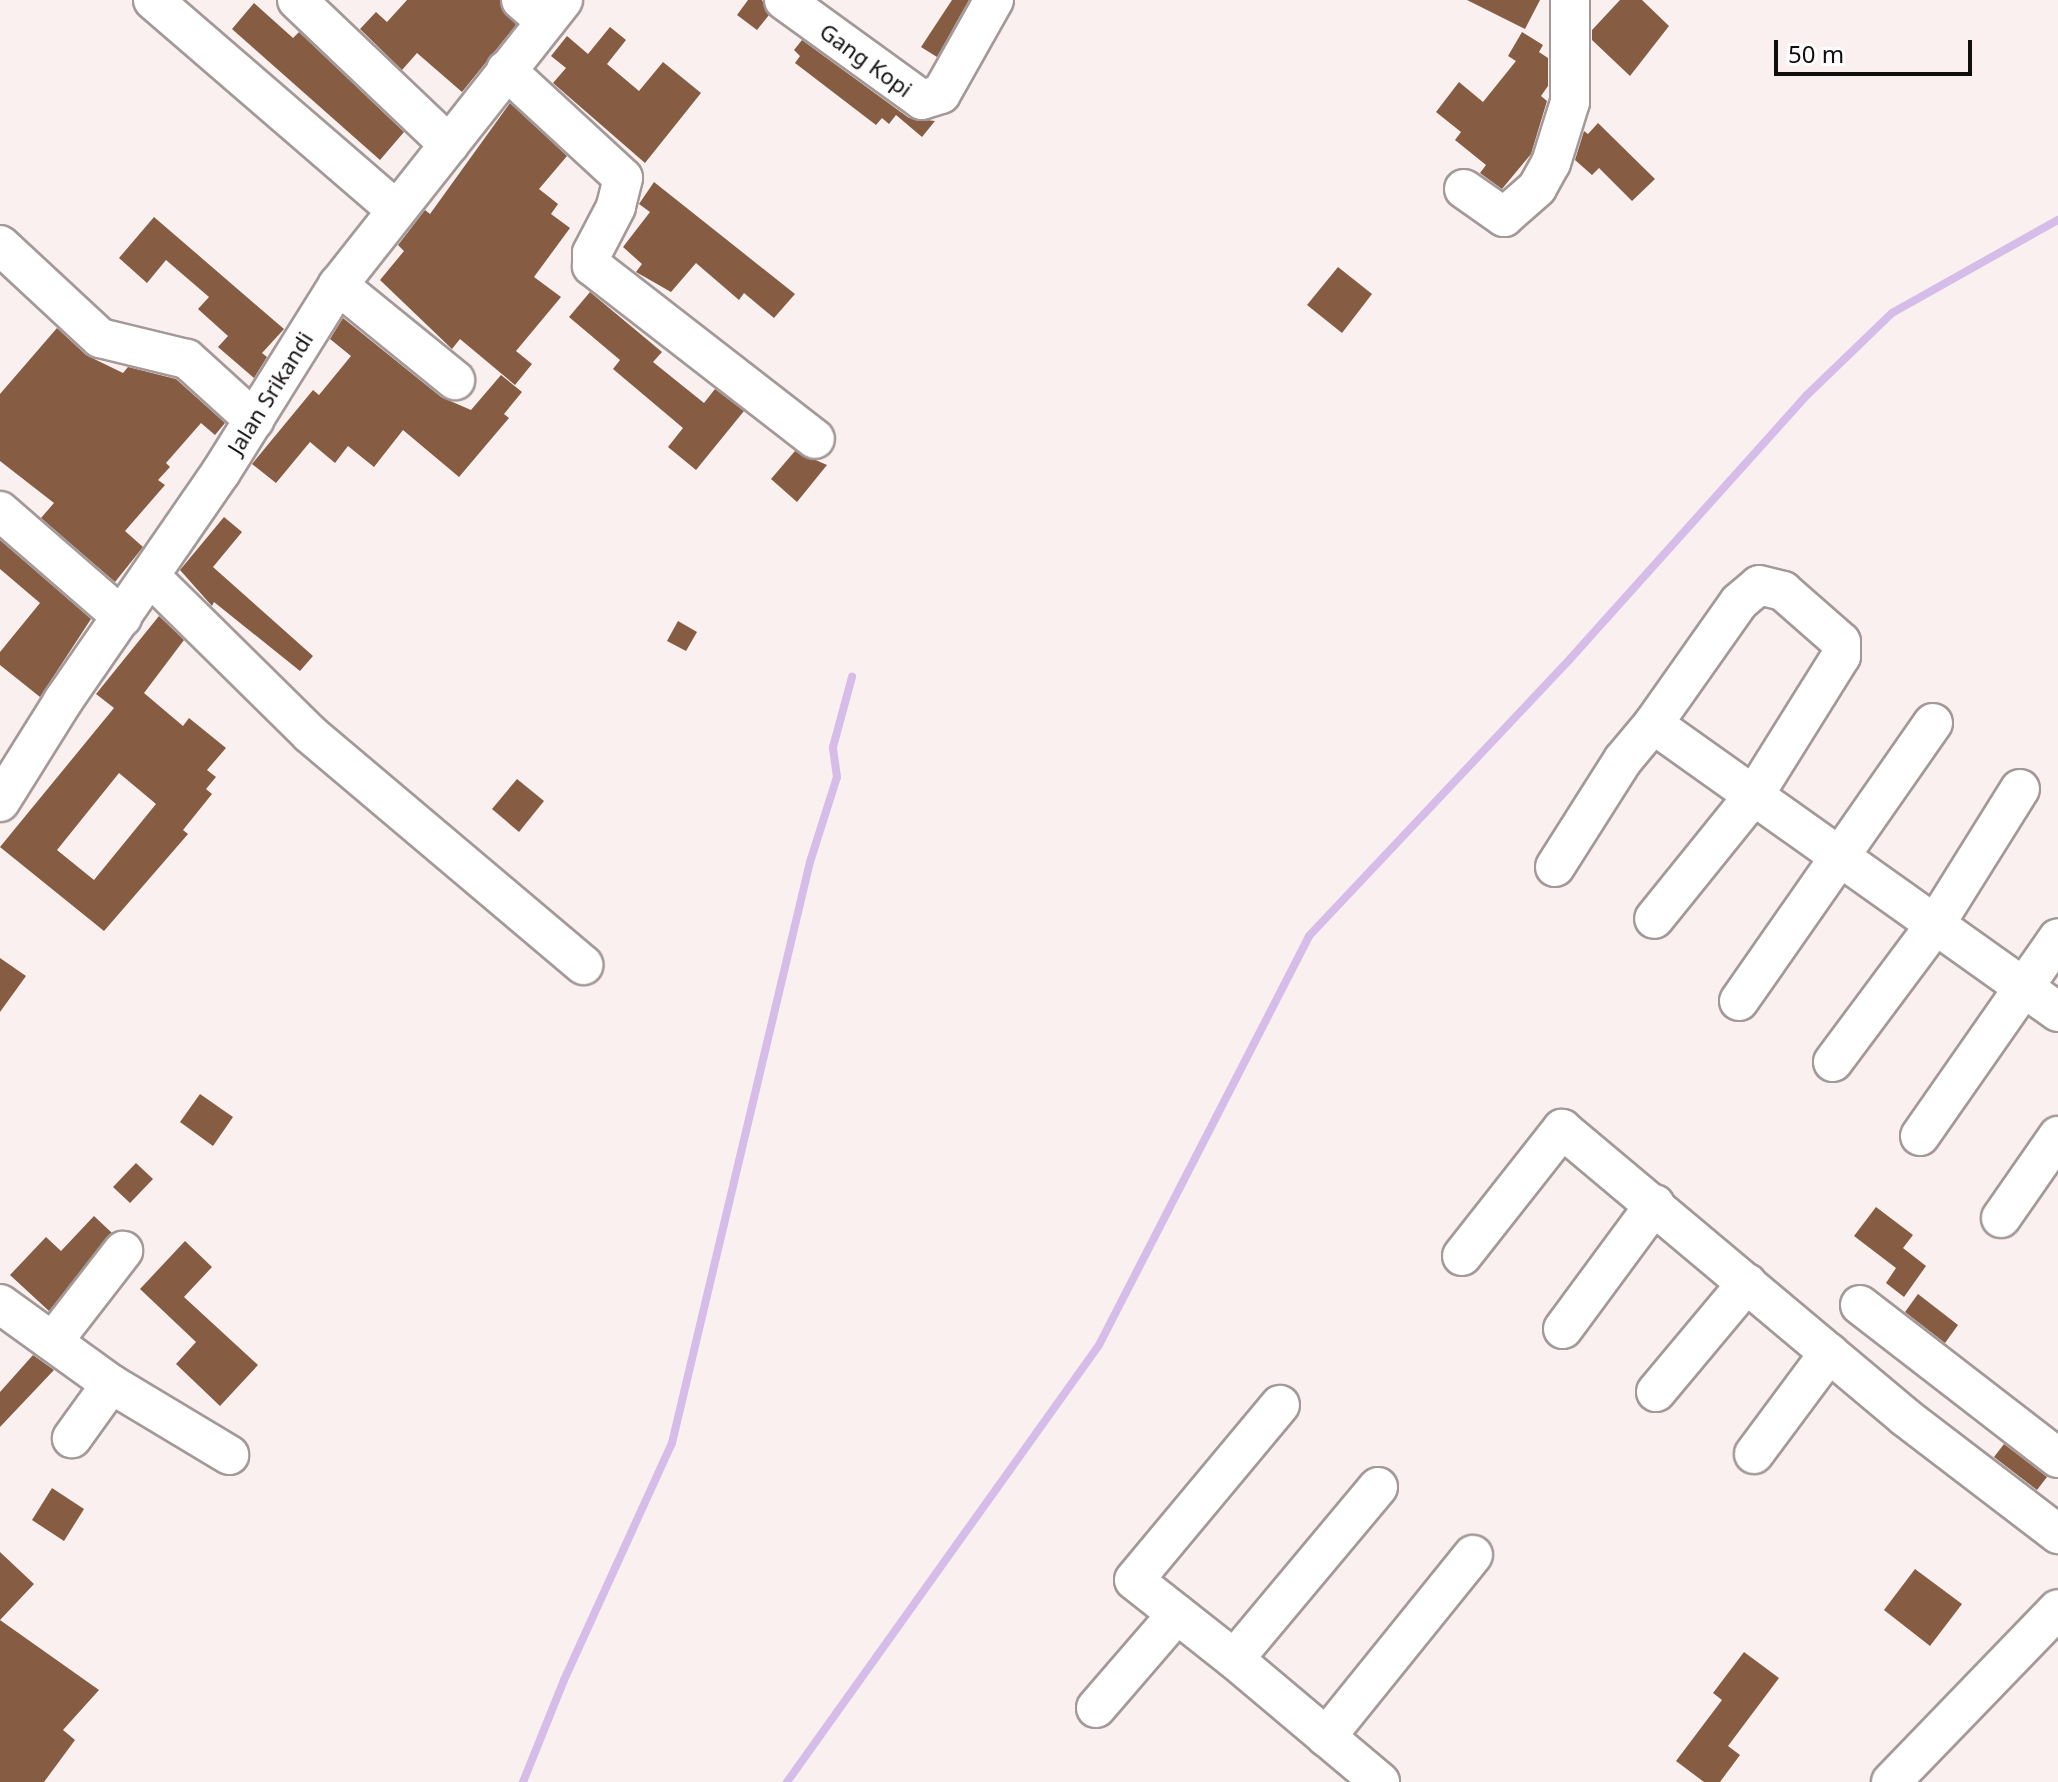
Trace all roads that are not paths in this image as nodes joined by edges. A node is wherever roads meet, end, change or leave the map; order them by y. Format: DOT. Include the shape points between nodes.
graph roads {
  1 [pos="153,0"];
  2 [pos="297,0"];
  3 [pos="784,0"];
  4 [pos="994,0"];
  5 [pos="1570,0"];
  6 [pos="543,7"];
  7 [pos="506,70"];
  8 [pos="449,145"];
  9 [pos="1464,189"];
  10 [pos="394,208"];
  11 [pos="0,245"];
  12 [pos="338,285"];
  13 [pos="455,380"];
  14 [pos="254,420"];
  15 [pos="815,439"];
  16 [pos="0,511"];
  17 [pos="151,577"];
  18 [pos="122,617"];
  19 [pos="1933,723"];
  20 [pos="1653,724"];
  21 [pos="2020,789"];
  22 [pos="1754,795"];
  23 [pos="0,802"];
  24 [pos="1837,858"];
  25 [pos="1555,867"];
  26 [pos="1654,919"];
  27 [pos="1933,928"];
  28 [pos="2058,938"];
  29 [pos="583,965"];
  30 [pos="2022,987"];
  31 [pos="1739,1001"];
  32 [pos="2058,1012"];
  33 [pos="1833,1062"];
  34 [pos="1920,1136"];
  35 [pos="2058,1136"];
  36 [pos="1655,1204"];
  37 [pos="2001,1218"];
  38 [pos="123,1251"];
  39 [pos="1462,1256"];
  40 [pos="1747,1283"];
  41 [pos="0,1304"];
  42 [pos="1860,1305"];
  43 [pos="1563,1329"];
  44 [pos="54,1340"];
  45 [pos="1829,1353"];
  46 [pos="111,1384"];
  47 [pos="1656,1392"];
  48 [pos="1280,1405"];
  49 [pos="72,1438"];
  50 [pos="1754,1454"];
  51 [pos="229,1455"];
  52 [pos="2058,1458"];
  53 [pos="1378,1487"];
  54 [pos="2058,1534"];
  55 [pos="1473,1555"];
  56 [pos="2058,1609"];
  57 [pos="1177,1614"];
  58 [pos="1234,1659"];
  59 [pos="1096,1708"];
  60 [pos="1326,1737"];
  61 [pos="1380,1782"];
  62 [pos="1891,1782"];
  1 -- 10 [label="street"];
  2 -- 8 [label="street"];
  3 -- 4 [label="street, Gang Kopi" via="922,100 941,94"];
  5 -- 9 [label="street" via="1570,102 1563,133 1537,188 1504,217"];
  6 -- 7 [label="street, Jalan Srikandi"];
  7 -- 8 [label="street, Jalan Srikandi"];
  7 -- 15 [label="street" via="623,178 616,207 592,253 592,266"];
  8 -- 10 [label="street, Jalan Srikandi"];
  10 -- 12 [label="street, Jalan Srikandi"];
  11 -- 14 [label="street" via="100,338 187,359"];
  12 -- 13 [label="street"];
  12 -- 14 [label="street, Jalan Srikandi"];
  14 -- 17 [label="street, Jalan Srikandi"];
  16 -- 18 [label="street"];
  17 -- 18 [label="street, Jalan Srikandi"];
  17 -- 29 [label="street" via="304,727"];
  18 -- 23 [label="street, Jalan Srikandi"];
  19 -- 24 [label="street"];
  20 -- 22 [label="street"];
  20 -- 22 [label="street" via="1745,595 1767,584 1783,591 1832,630 1843,649"];
  20 -- 25 [label="street" via="1623,760"];
  21 -- 27 [label="street"];
  22 -- 24 [label="street"];
  22 -- 26 [label="street"];
  24 -- 27 [label="street"];
  24 -- 31 [label="street"];
  27 -- 30 [label="street"];
  27 -- 33 [label="street"];
  28 -- 30 [label="street"];
  30 -- 32 [label="street"];
  30 -- 34 [label="street"];
  35 -- 37 [label="street"];
  36 -- 39 [label="street" via="1562,1129"];
  36 -- 40 [label="street"];
  36 -- 43 [label="street"];
  38 -- 44 [label="street"];
  40 -- 45 [label="street"];
  40 -- 47 [label="street"];
  41 -- 44 [label="street"];
  42 -- 52 [label="street"];
  44 -- 46 [label="street"];
  45 -- 50 [label="street"];
  45 -- 54 [label="street"];
  46 -- 49 [label="street"];
  46 -- 51 [label="street"];
  48 -- 57 [label="street" via="1134,1580"];
  53 -- 58 [label="street"];
  55 -- 60 [label="street"];
  56 -- 62 [label="street"];
  57 -- 58 [label="street"];
  57 -- 59 [label="street"];
  58 -- 60 [label="street"];
  60 -- 61 [label="street"];
}
